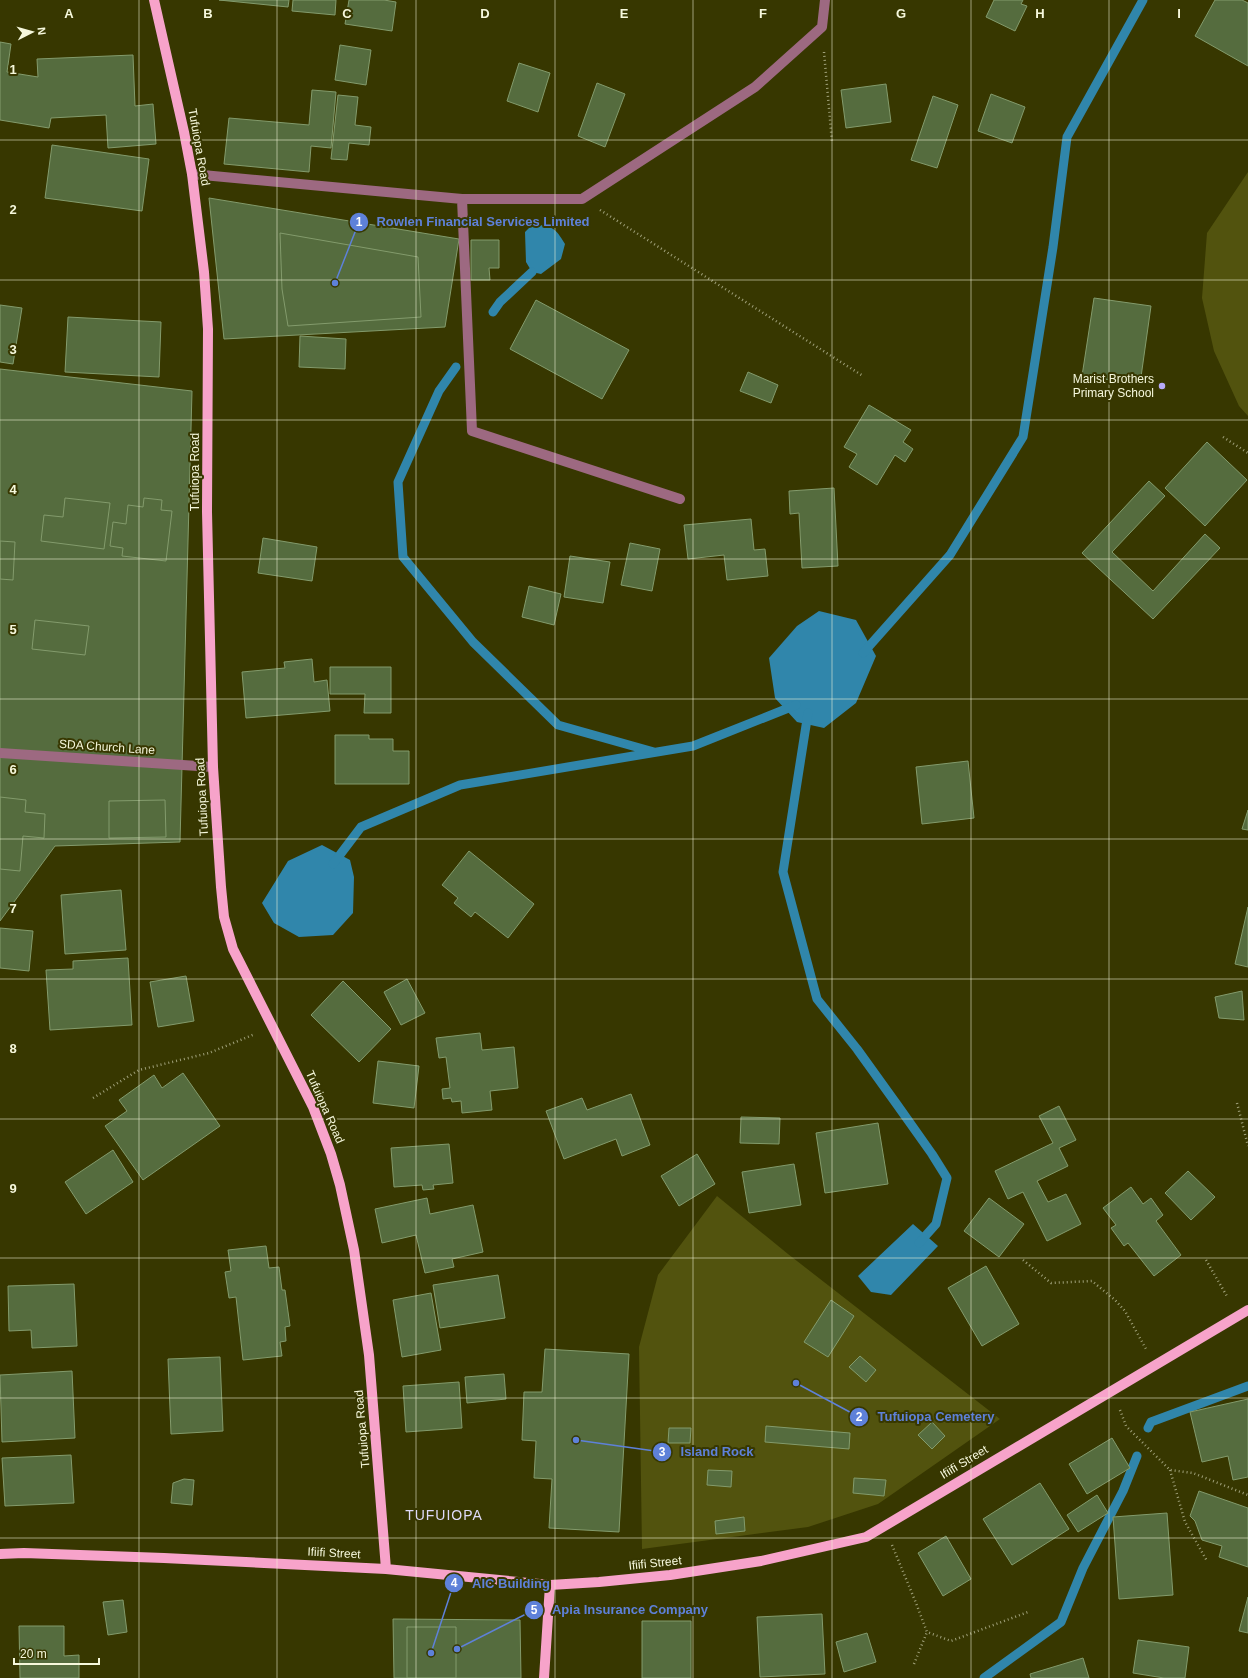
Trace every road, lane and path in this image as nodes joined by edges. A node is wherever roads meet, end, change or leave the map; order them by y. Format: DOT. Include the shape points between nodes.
graph roads {
  1 [pos="154,0"];
  2 [pos="825,0"];
  3 [pos="822,27"];
  4 [pos="832,142"];
  5 [pos="192,174"];
  6 [pos="462,199"];
  7 [pos="582,199"];
  8 [pos="862,376"];
  9 [pos="1223,437"];
  10 [pos="1248,453"];
  11 [pos="680,499"];
  12 [pos="0,753"];
  13 [pos="213,767"];
  14 [pos="272,1027"];
  15 [pos="93,1098"];
  16 [pos="1237,1103"];
  17 [pos="1248,1146"];
  18 [pos="1023,1260"];
  19 [pos="1206,1260"];
  20 [pos="1248,1310"];
  21 [pos="1238,1316"];
  22 [pos="1155,1364"];
  23 [pos="1113,1389"];
  24 [pos="1170,1470"];
  25 [pos="1248,1495"];
  26 [pos="884,1526"];
  27 [pos="0,1554"];
  28 [pos="1207,1561"];
  29 [pos="386,1569"];
  30 [pos="550,1585"];
  31 [pos="1028,1612"];
  32 [pos="927,1632"];
  33 [pos="914,1664"];
  34 [pos="544,1678"];
  1 -- 5 [label="main road, Tufuiopa Road"];
  2 -- 3 [label="street"];
  3 -- 4 [label="path"];
  3 -- 7 [label="street" via="755,87"];
  5 -- 6 [label="street"];
  5 -- 13 [label="main road, Tufuiopa Road" via="208,329 207,512"];
  6 -- 7 [label="street"];
  6 -- 11 [label="street" via="472,431"];
  7 -- 8 [label="path"];
  9 -- 10 [label="path"];
  12 -- 13 [label="street, SDA Church Lane"];
  13 -- 14 [label="main road, Tufuiopa Road" via="224,917 233,949"];
  14 -- 15 [label="path" via="209,1053 139,1070"];
  14 -- 29 [label="main road, Tufuiopa Road" via="322,1128 339,1179 347,1216 369,1354"];
  16 -- 17 [label="path"];
  18 -- 22 [label="path" via="1051,1283 1092,1281 1125,1311"];
  19 -- 21 [label="path"];
  20 -- 21 [label="main road, Ifiifi Street"];
  21 -- 22 [label="main road, Ifiifi Street"];
  22 -- 23 [label="main road, Ifiifi Street"];
  23 -- 24 [label="path" via="1126,1426"];
  23 -- 26 [label="main road, Ifiifi Street"];
  24 -- 25 [label="path" via="1193,1473"];
  24 -- 28 [label="path" via="1185,1522"];
  26 -- 30 [label="main road, Ifiifi Street" via="866,1537 761,1562 670,1575"];
  26 -- 32 [label="path"];
  27 -- 29 [label="main road, Ifiifi Street" via="164,1558"];
  29 -- 30 [label="main road, Ifiifi Street"];
  30 -- 34 [label="main road"];
  31 -- 32 [label="path" via="951,1641"];
  32 -- 33 [label="path"];
}
